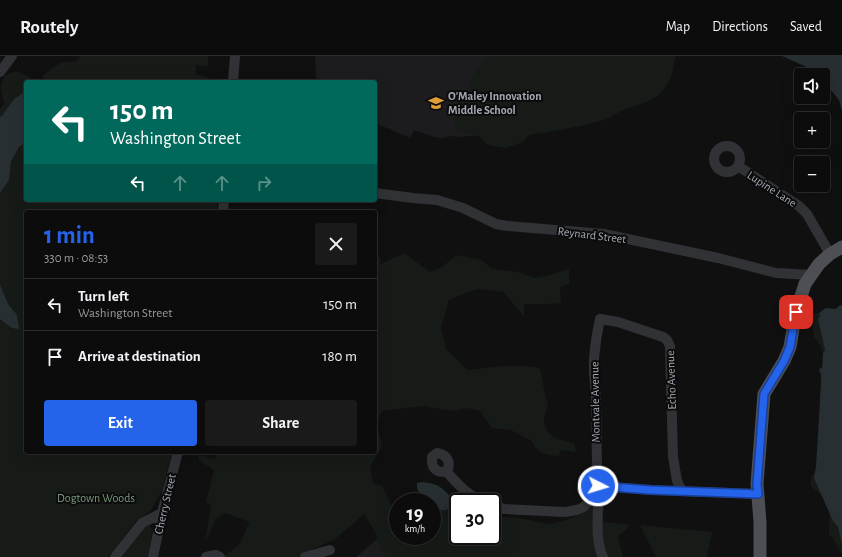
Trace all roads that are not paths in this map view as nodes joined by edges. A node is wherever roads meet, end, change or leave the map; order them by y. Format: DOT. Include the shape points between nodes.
graph roads {
  1 [pos="12,56"];
  2 [pos="235,56"];
  3 [pos="0,72"];
  4 [pos="233,80"];
  5 [pos="738,166"];
  6 [pos="377,193"];
  7 [pos="842,247"];
  8 [pos="830,254"];
  9 [pos="811,275"];
  10 [pos="600,319"];
  11 [pos="177,454"];
  12 [pos="447,472"];
  13 [pos="598,486"];
  14 [pos="682,491"];
  15 [pos="468,493"];
  16 [pos="758,494"];
  17 [pos="501,508"];
  18 [pos="162,513"];
  19 [pos="330,550"];
  20 [pos="115,557"];
  21 [pos="153,557"];
  22 [pos="206,557"];
  23 [pos="220,557"];
  24 [pos="305,557"];
  25 [pos="603,557"];
  26 [pos="760,557"];
  1 -- 3 [label="street"];
  2 -- 4 [label="street"];
  5 -- 8 [label="street, Lupine Lane" via="799,206 807,214"];
  6 -- 9 [label="street, Reynard Street" via="437,200 463,208 496,224 604,234 776,273"];
  7 -- 8 [label="main road"];
  8 -- 9 [label="main road"];
  9 -- 16 [label="main road" via="805,284 796,312 790,347 764,394"];
  10 -- 13 [label="street, Montvale Avenue" via="594,359"];
  10 -- 14 [label="street, Echo Avenue" via="618,322 663,337 670,346 673,457 677,480"];
  11 -- 18 [label="street, Cherry Street"];
  12 -- 15 [label="street"];
  13 -- 14 [label="street"];
  13 -- 17 [label="street" via="590,501 577,510 565,512"];
  13 -- 25 [label="street, Montvale Avenue" via="598,534"];
  14 -- 16 [label="street"];
  16 -- 26 [label="main road"];
  18 -- 20 [label="street" via="142,523"];
  18 -- 21 [label="street, Cherry Street"];
  19 -- 24 [label="street"];
  22 -- 23 [label="street"];
}
